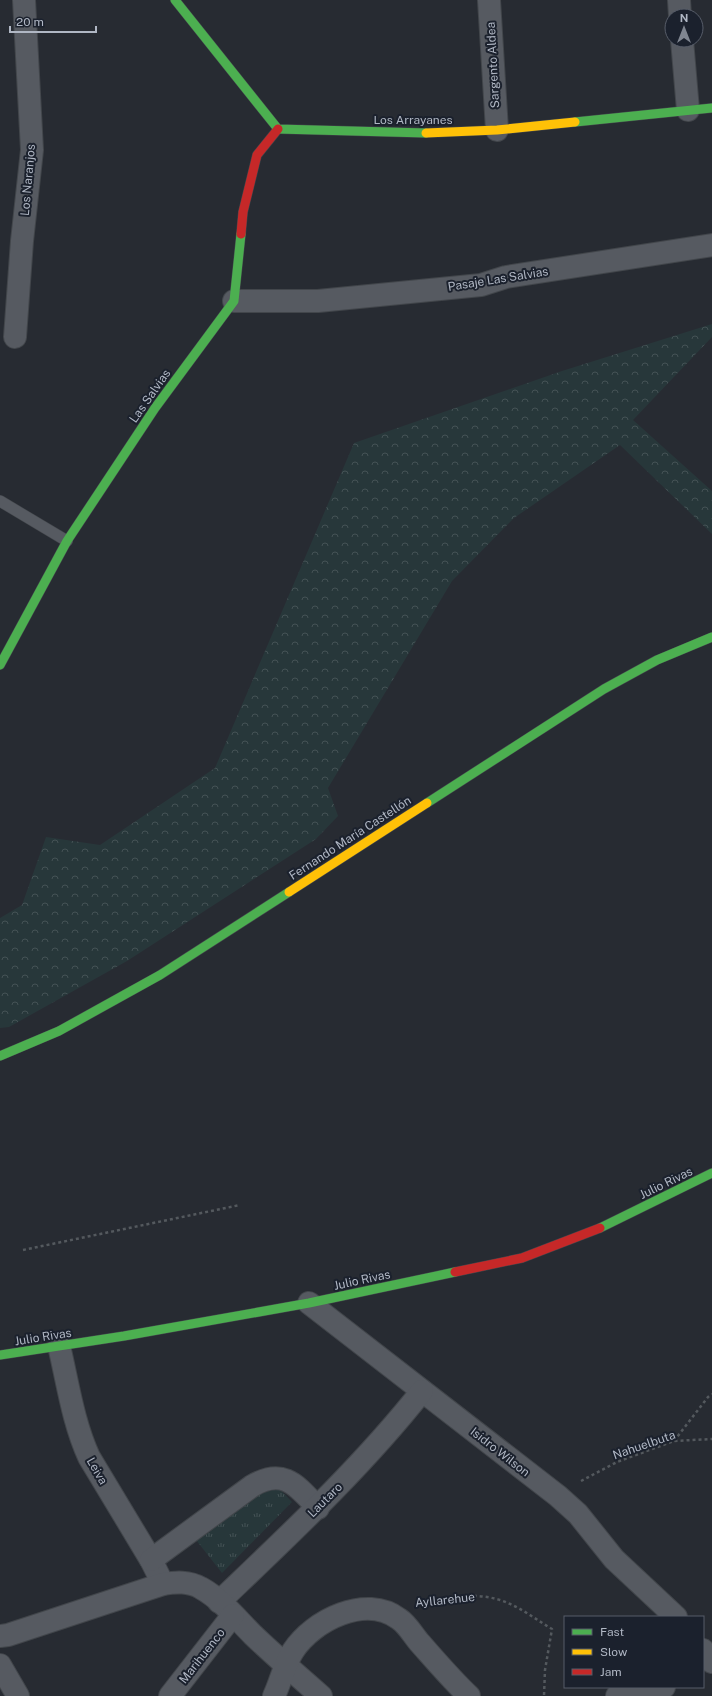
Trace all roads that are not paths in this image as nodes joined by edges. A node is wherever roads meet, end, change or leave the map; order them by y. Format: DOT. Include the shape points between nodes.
graph roads {
  1 [pos="24,0"];
  2 [pos="175,0"];
  3 [pos="489,0"];
  4 [pos="683,48"];
  5 [pos="712,108"];
  6 [pos="688,110"];
  7 [pos="278,129"];
  8 [pos="497,130"];
  9 [pos="712,245"];
  10 [pos="234,301"];
  11 [pos="15,336"];
  12 [pos="0,501"];
  13 [pos="67,541"];
  14 [pos="712,636"];
  15 [pos="0,665"];
  16 [pos="0,1056"];
  17 [pos="712,1173"];
  18 [pos="309,1304"];
  19 [pos="59,1346"];
  20 [pos="0,1355"];
  21 [pos="422,1391"];
  22 [pos="318,1508"];
  23 [pos="151,1560"];
  24 [pos="163,1584"];
  25 [pos="226,1608"];
  26 [pos="675,1616"];
  27 [pos="0,1636"];
  28 [pos="704,1651"];
  29 [pos="712,1662"];
  30 [pos="286,1664"];
  31 [pos="0,1665"];
  32 [pos="659,1688"];
  33 [pos="18,1696"];
  34 [pos="170,1696"];
  35 [pos="274,1696"];
  36 [pos="321,1696"];
  37 [pos="468,1696"];
  38 [pos="617,1696"];
  1 -- 11 [label="street, Los Naranjos" via="32,150"];
  2 -- 7 [label="street"];
  3 -- 8 [label="street, Sargento Aldea"];
  4 -- 6 [label="street"];
  5 -- 6 [label="street, Los Arrayanes"];
  6 -- 8 [label="street, Los Arrayanes"];
  7 -- 8 [label="street, Los Arrayanes" via="410,134"];
  7 -- 10 [label="street" via="257,155 243,212"];
  9 -- 10 [label="street, Pasaje Las Salvias" via="506,277 481,284 318,301"];
  10 -- 13 [label="street, Las Salvias" via="155,408"];
  12 -- 13 [label="lane"];
  13 -- 15 [label="street, Las Salvias"];
  14 -- 16 [label="street, Fernando María Castellón" via="641,668 604,689 148,982 59,1031"];
  17 -- 18 [label="street, Julio Rivas" via="594,1231 548,1250"];
  18 -- 19 [label="street, Julio Rivas"];
  18 -- 21 [label="street, Isidro Wilson"];
  19 -- 20 [label="street, Julio Rivas"];
  19 -- 23 [label="street, Leiva" via="75,1417 89,1457"];
  21 -- 22 [label="street, Lautaro" via="370,1453"];
  21 -- 26 [label="street, Isidro Wilson" via="558,1496 578,1514 614,1559"];
  22 -- 23 [label="street" via="290,1481 283,1478 267,1479 252,1486"];
  22 -- 25 [label="street, Lautaro"];
  23 -- 24 [label="street, Leiva"];
  24 -- 25 [label="street" via="176,1582 201,1588"];
  24 -- 27 [label="street"];
  25 -- 30 [label="street"];
  25 -- 34 [label="street, Marihuenco"];
  28 -- 29 [label="street"];
  30 -- 35 [label="street"];
  30 -- 36 [label="street"];
  30 -- 37 [label="street, Ayllarehue" via="300,1641 328,1620 342,1613 362,1609 384,1610 400,1619"];
  31 -- 33 [label="street"];
  32 -- 38 [label="street"];
}
